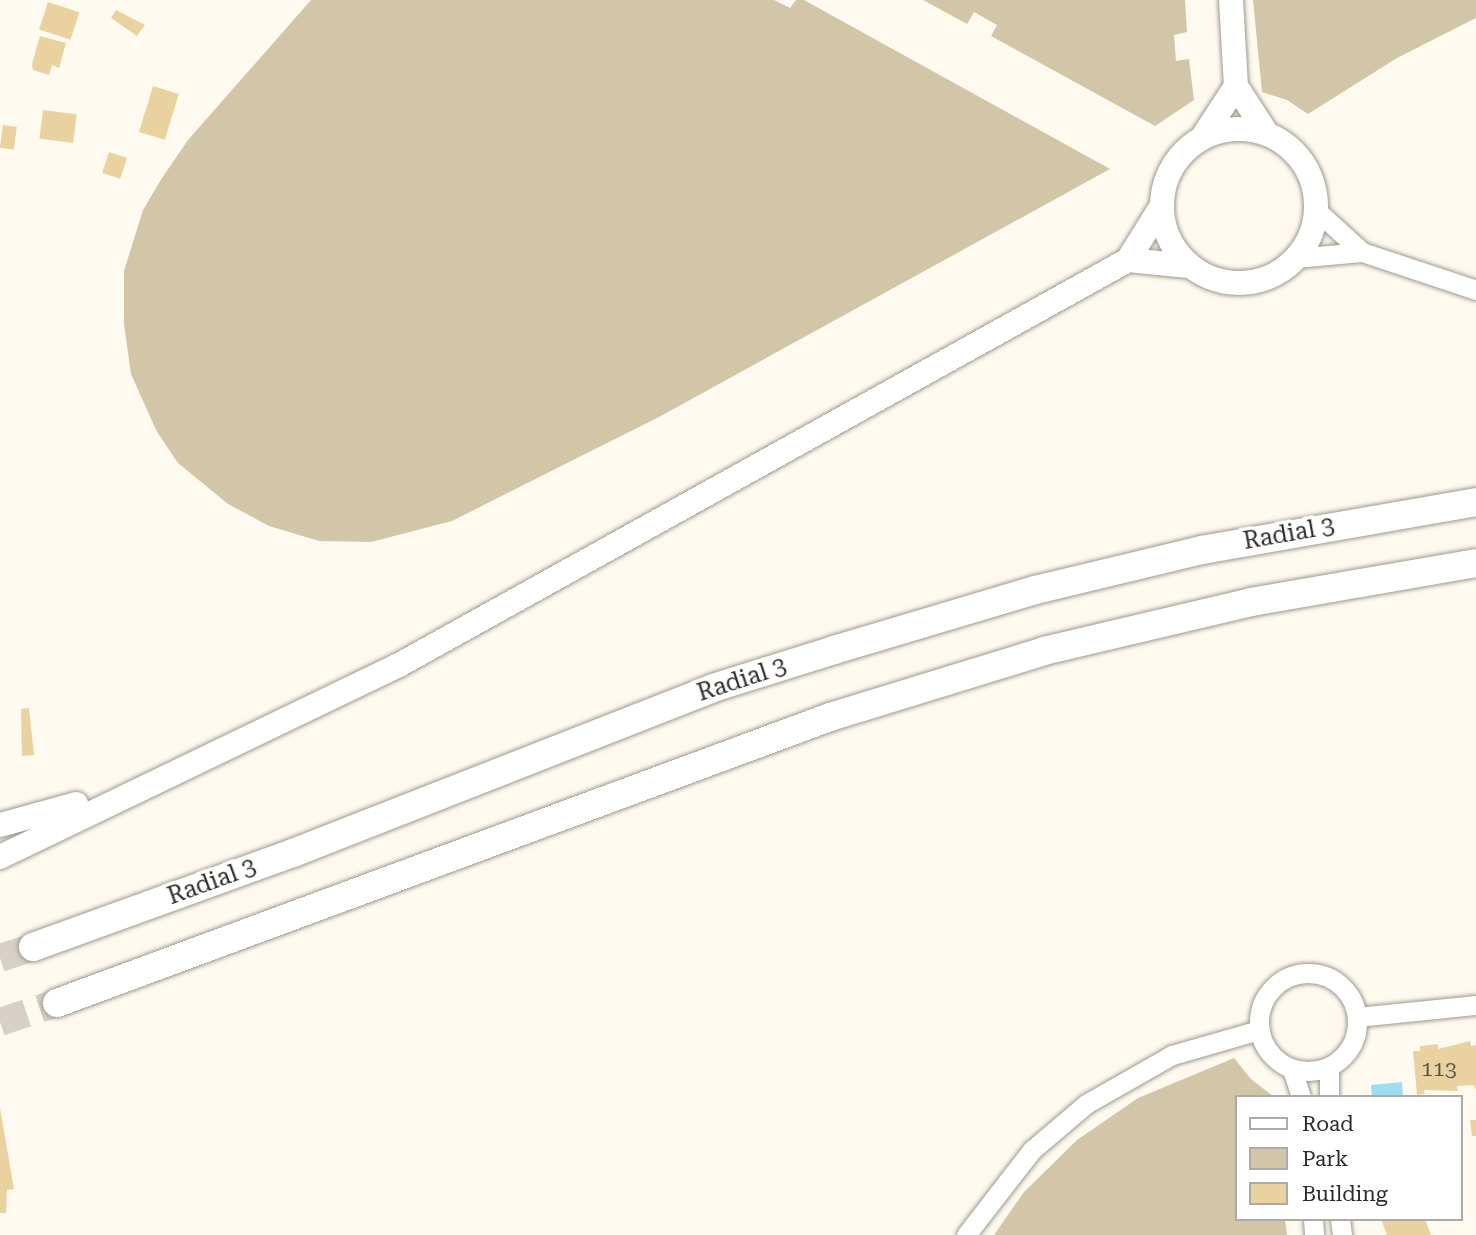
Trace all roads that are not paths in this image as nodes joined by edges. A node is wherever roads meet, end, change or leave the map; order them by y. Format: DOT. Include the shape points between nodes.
graph roads {
  1 [pos="1231,0"];
  2 [pos="1236,86"];
  3 [pos="1267,134"];
  4 [pos="1202,138"];
  5 [pos="1161,207"];
  6 [pos="1316,210"];
  7 [pos="1362,252"];
  8 [pos="1295,258"];
  9 [pos="1128,260"];
  10 [pos="1189,266"];
  11 [pos="1476,290"];
  12 [pos="1476,502"];
  13 [pos="1476,564"];
  14 [pos="178,768"];
  15 [pos="0,825"];
  16 [pos="0,857"];
  17 [pos="33,947"];
  18 [pos="57,1003"];
  19 [pos="1476,1005"];
  20 [pos="1357,1017"];
  21 [pos="1259,1030"];
  22 [pos="1329,1067"];
  23 [pos="1292,1069"];
  24 [pos="1300,1095"];
  25 [pos="1329,1095"];
  26 [pos="966,1235"];
  1 -- 2 [label="main road"];
  2 -- 3 [label="main road"];
  2 -- 4 [label="main road"];
  3 -- 4 [label="main road" via="1245,129"];
  3 -- 6 [label="main road" via="1288,146 1303,164"];
  4 -- 5 [label="main road" via="1172,167"];
  5 -- 9 [label="main road"];
  5 -- 10 [label="main road" via="1165,229"];
  6 -- 7 [label="street"];
  6 -- 8 [label="main road" via="1310,236"];
  7 -- 8 [label="street"];
  7 -- 11 [label="street"];
  8 -- 10 [label="main road" via="1259,281 1237,283 1212,278"];
  9 -- 10 [label="main road"];
  9 -- 14 [label="main road" via="399,665"];
  12 -- 17 [label="highway, Radial 3" via="1202,550 1035,590 834,650 713,688 293,853"];
  13 -- 18 [label="highway" via="1251,602 1044,651 855,709"];
  14 -- 15 [label="main road"];
  14 -- 16 [label="main road"];
  19 -- 20 [label="street"];
  20 -- 21 [label="street" via="1341,985 1307,973 1274,986 1261,1006"];
  20 -- 22 [label="street" via="1351,1046"];
  21 -- 23 [label="street" via="1266,1050"];
  21 -- 26 [label="street" via="1172,1055 1086,1104 1026,1157"];
  22 -- 23 [label="street"];
  22 -- 25 [label="street"];
  23 -- 24 [label="street"];
}
